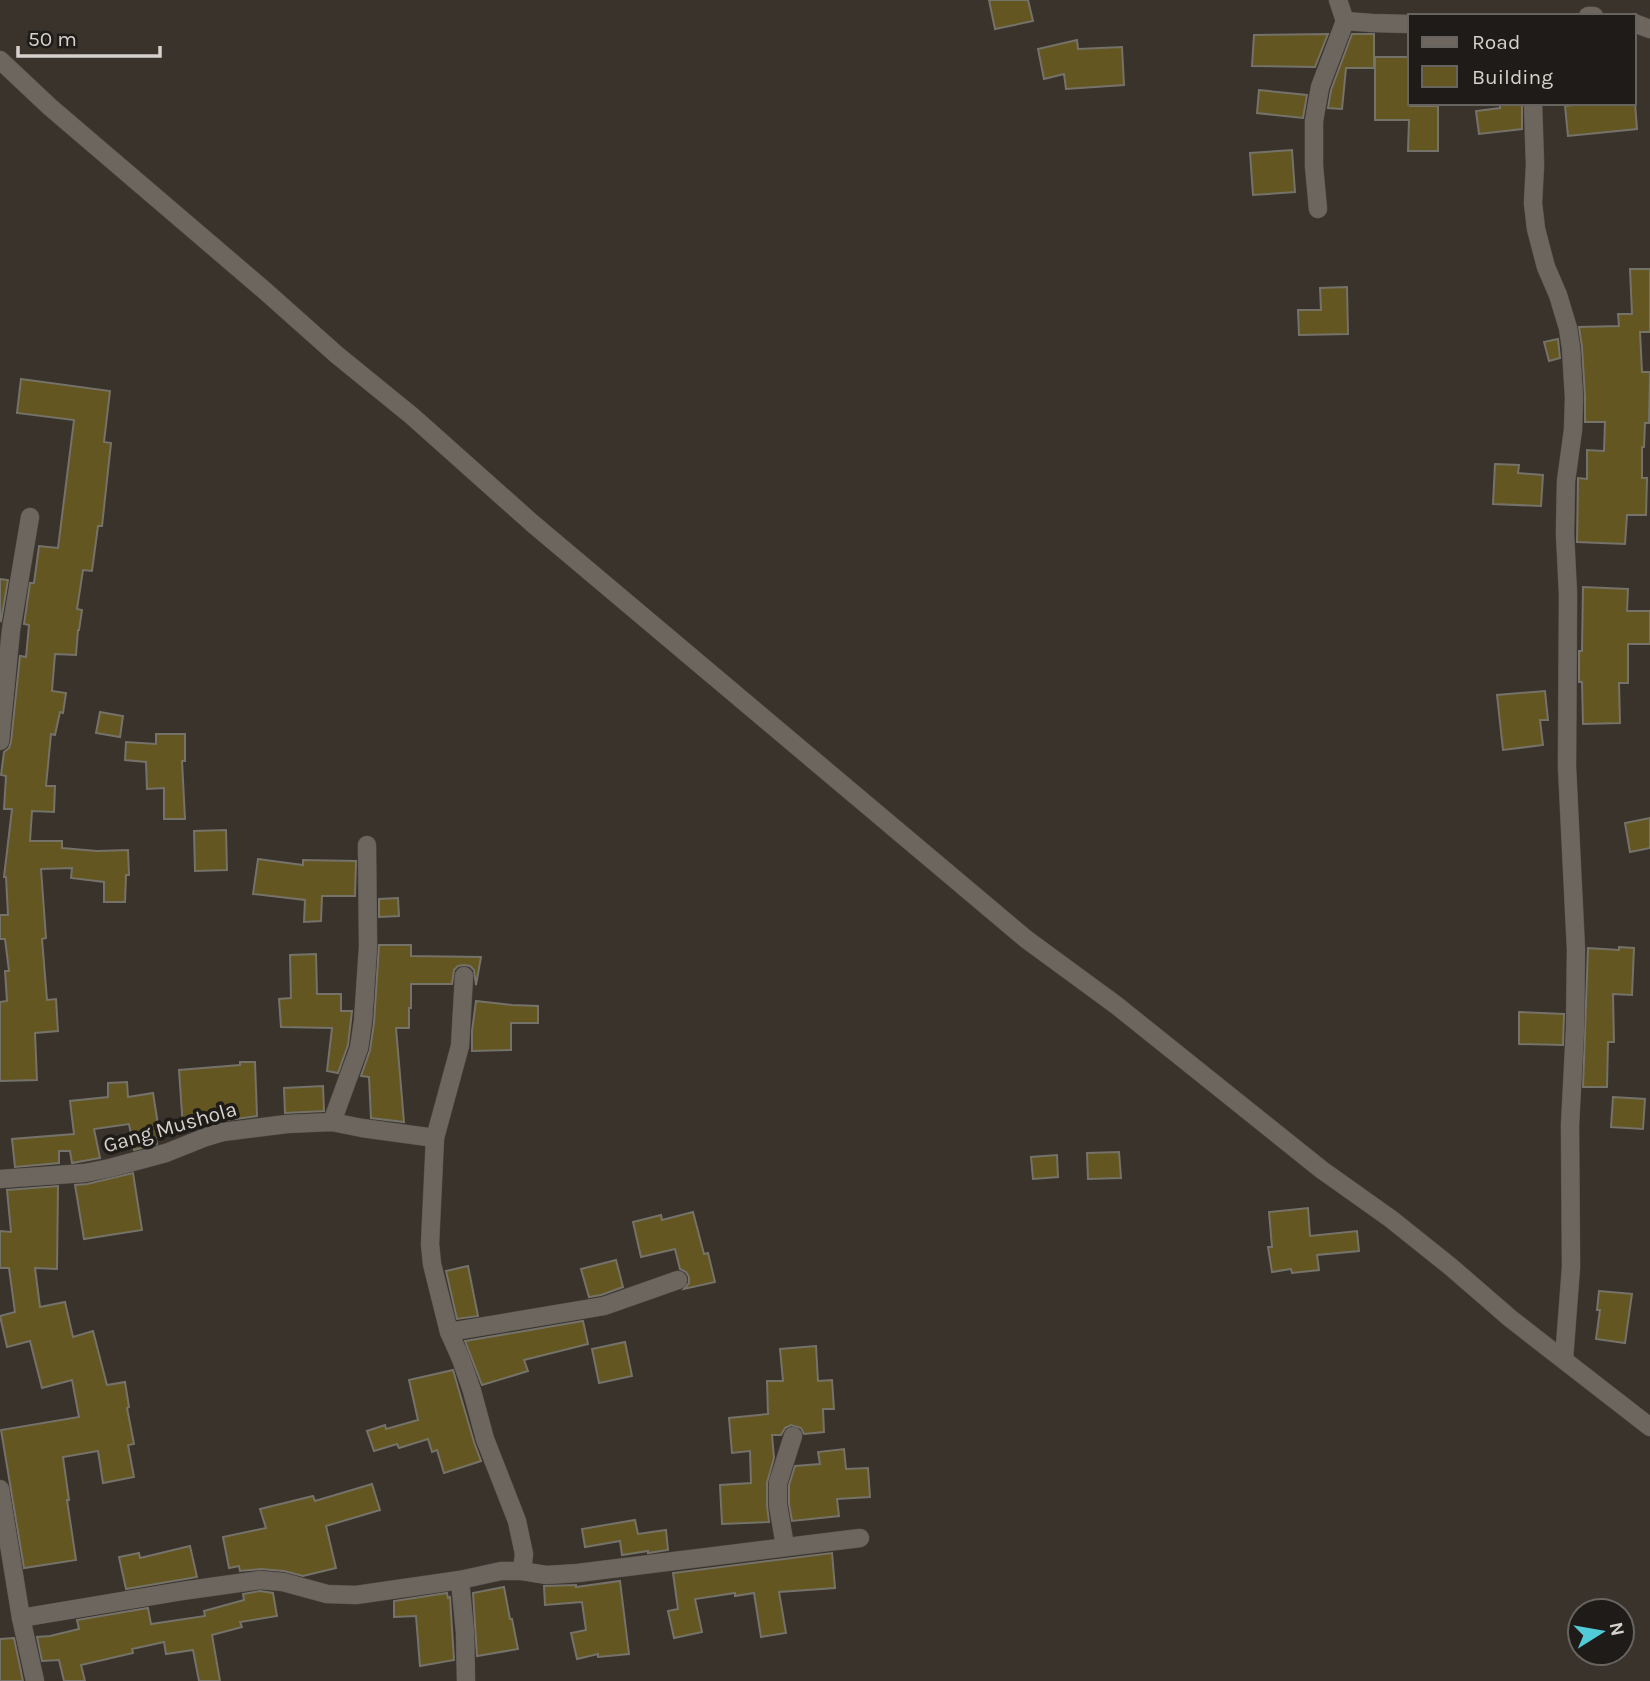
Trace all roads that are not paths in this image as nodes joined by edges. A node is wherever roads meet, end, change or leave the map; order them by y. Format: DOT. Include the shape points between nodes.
graph roads {
  1 [pos="1338,0"];
  2 [pos="1345,21"];
  3 [pos="1408,24"];
  4 [pos="0,60"];
  5 [pos="1533,105"];
  6 [pos="1318,209"];
  7 [pos="30,517"];
  8 [pos="3,687"];
  9 [pos="0,741"];
  10 [pos="367,845"];
  11 [pos="464,976"];
  12 [pos="332,1122"];
  13 [pos="435,1138"];
  14 [pos="0,1179"];
  15 [pos="678,1280"];
  16 [pos="449,1332"];
  17 [pos="1564,1359"];
  18 [pos="1650,1427"];
  19 [pos="793,1436"];
  20 [pos="0,1489"];
  21 [pos="860,1538"];
  22 [pos="785,1546"];
  23 [pos="522,1571"];
  24 [pos="460,1580"];
  25 [pos="21,1618"];
  26 [pos="35,1681"];
  27 [pos="466,1681"];
  1 -- 2 [label="street"];
  2 -- 3 [label="street"];
  2 -- 6 [label="street" via="1320,87 1314,121"];
  4 -- 17 [label="street" via="542,532 1026,939 1401,1227"];
  5 -- 17 [label="street" via="1536,229 1568,328 1574,398 1565,534 1567,767 1576,950 1571,1266"];
  7 -- 8 [label="street"];
  8 -- 9 [label="street"];
  10 -- 12 [label="street" via="369,947 363,1021 359,1048"];
  11 -- 13 [label="street" via="460,1046"];
  12 -- 13 [label="street, Gang Mushola"];
  12 -- 14 [label="street, Gang Mushola" via="241,1129 110,1168"];
  13 -- 16 [label="street" via="430,1244"];
  15 -- 16 [label="street" via="604,1306"];
  16 -- 23 [label="street" via="517,1521 524,1554"];
  17 -- 18 [label="street"];
  19 -- 22 [label="street" via="778,1483"];
  20 -- 25 [label="street"];
  21 -- 22 [label="street"];
  22 -- 23 [label="street" via="578,1573"];
  23 -- 24 [label="street"];
  24 -- 25 [label="street" via="356,1595 260,1580"];
  24 -- 27 [label="street"];
  25 -- 26 [label="street"];
}
